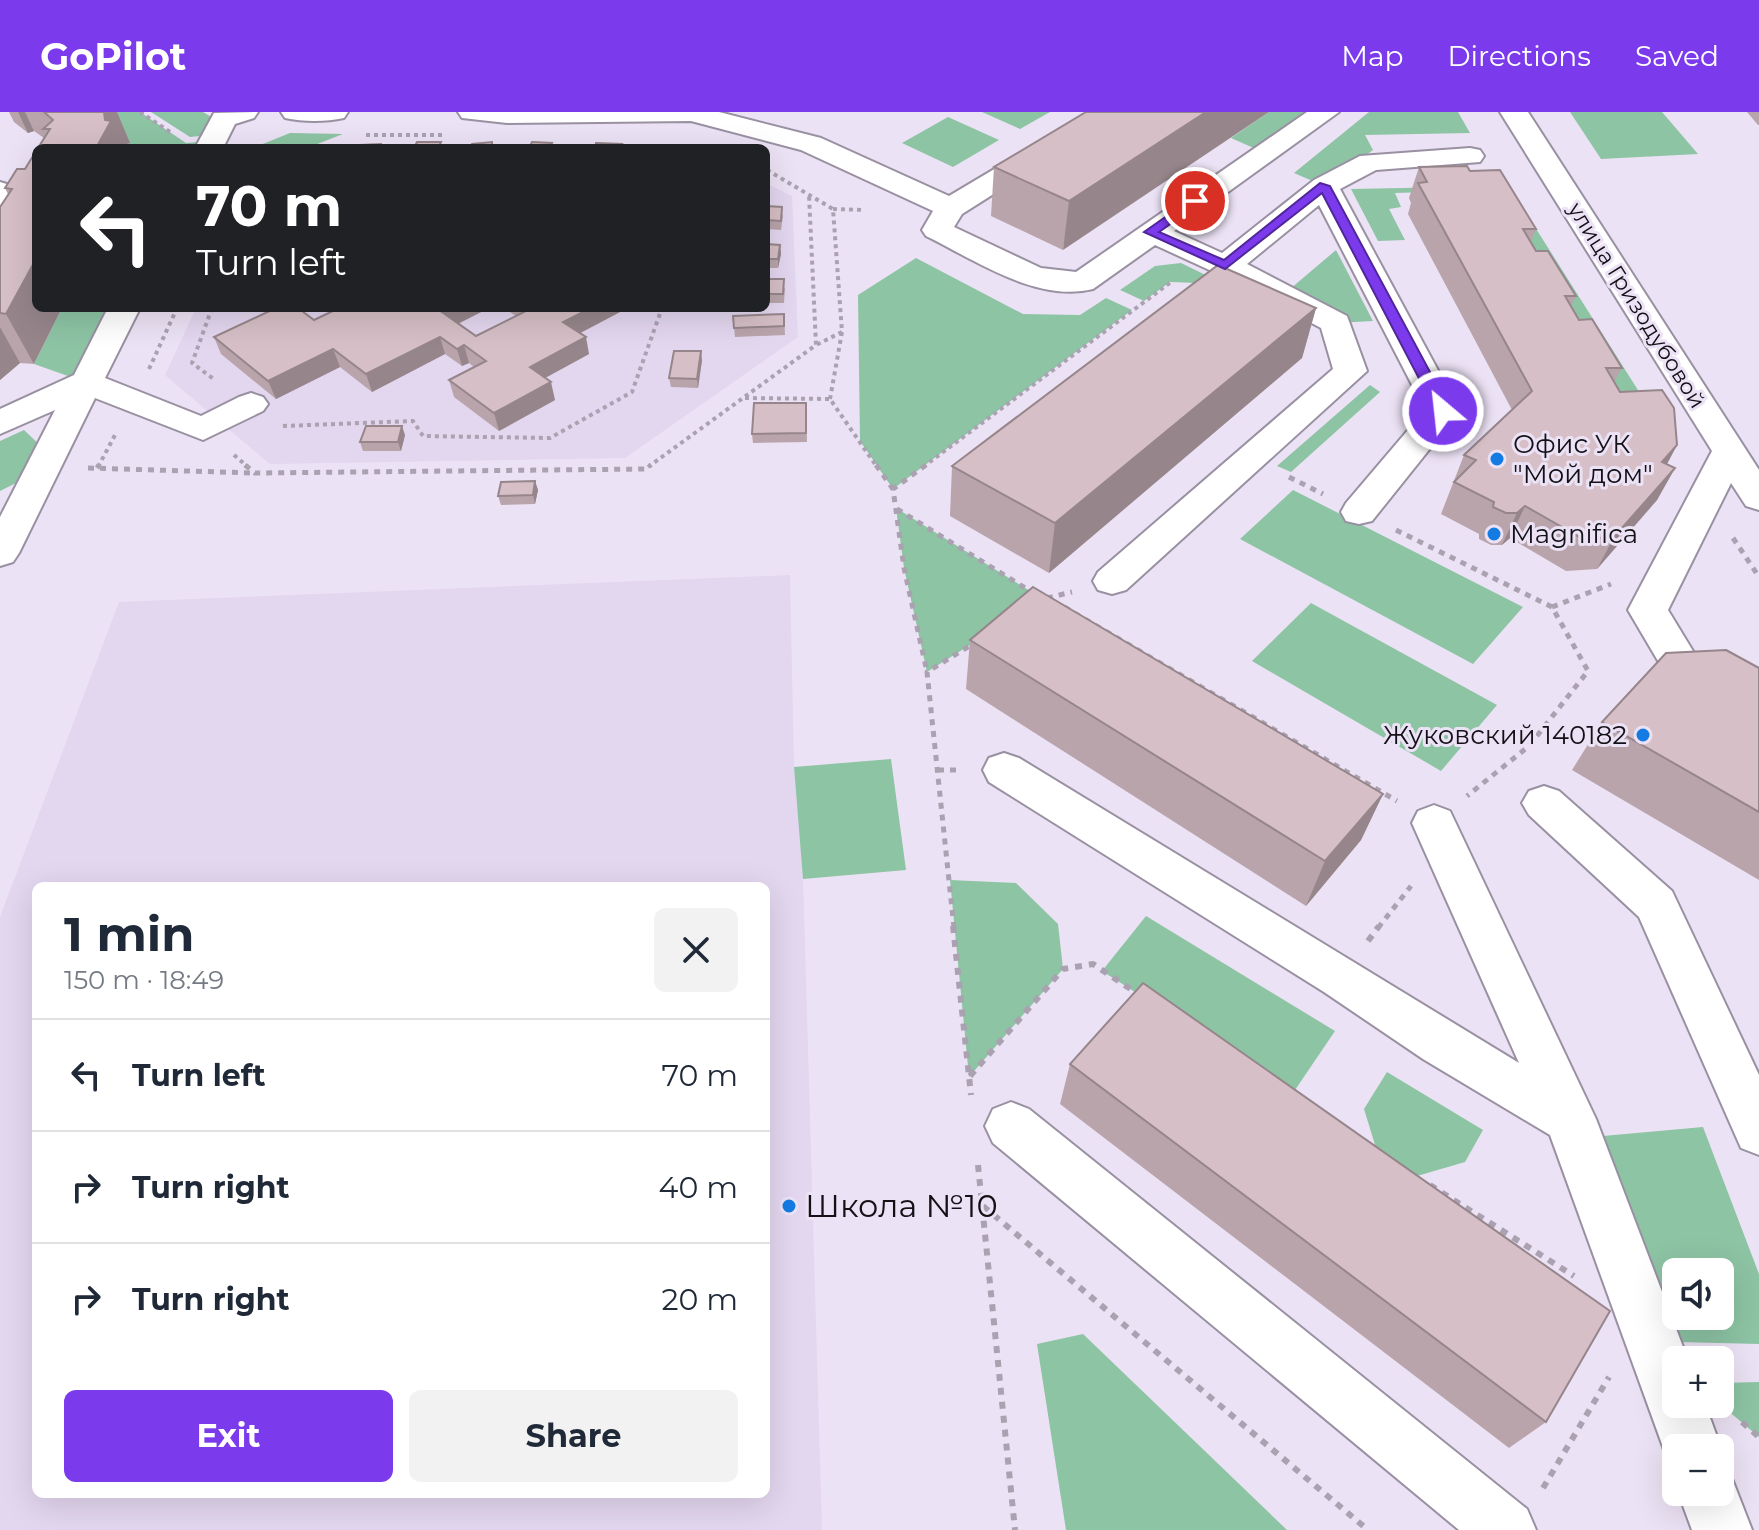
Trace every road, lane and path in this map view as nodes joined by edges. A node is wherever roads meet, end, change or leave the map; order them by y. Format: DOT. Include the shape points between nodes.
graph roads {
  1 [pos="244,112"];
  2 [pos="295,112"];
  3 [pos="334,112"];
  4 [pos="472,112"];
  5 [pos="1109,112"];
  6 [pos="1325,112"];
  7 [pos="1514,112"];
  8 [pos="691,113"];
  9 [pos="510,114"];
  10 [pos="211,144"];
  11 [pos="1470,156"];
  12 [pos="770,172"];
  13 [pos="1324,186"];
  14 [pos="0,191"];
  15 [pos="809,195"];
  16 [pos="950,208"];
  17 [pos="0,210"];
  18 [pos="1150,232"];
  19 [pos="1232,269"];
  20 [pos="122,312"];
  21 [pos="175,312"];
  22 [pos="661,312"];
  23 [pos="842,332"];
  24 [pos="816,345"];
  25 [pos="146,377"];
  26 [pos="85,382"];
  27 [pos="743,398"];
  28 [pos="830,399"];
  29 [pos="251,404"];
  30 [pos="0,423"];
  31 [pos="423,436"];
  32 [pos="1729,452"];
  33 [pos="233,454"];
  34 [pos="44,467"];
  35 [pos="255,473"];
  36 [pos="893,489"];
  37 [pos="1759,498"];
  38 [pos="896,508"];
  39 [pos="1359,512"];
  40 [pos="0,553"];
  41 [pos="1112,581"];
  42 [pos="927,672"];
  43 [pos="1759,707"];
  44 [pos="1004,770"];
  45 [pos="1544,803"];
  46 [pos="1439,834"];
  47 [pos="1341,977"];
  48 [pos="1153,1004"];
  49 [pos="969,1077"];
  50 [pos="1570,1119"];
  51 [pos="1011,1126"];
  52 [pos="1759,1131"];
  53 [pos="1417,1176"];
  54 [pos="982,1206"];
  55 [pos="1644,1318"];
  56 [pos="1687,1434"];
  57 [pos="1713,1506"];
  58 [pos="1524,1510"];
  59 [pos="1368,1530"];
  60 [pos="1722,1530"];
  1 -- 10 [label="street" via="224,119"];
  2 -- 3 [label="street"];
  4 -- 9 [label="street"];
  5 -- 16 [label="street"];
  6 -- 18 [label="street"];
  7 -- 32 [label="street, улица Гризодубовой"];
  8 -- 9 [label="street"];
  8 -- 16 [label="street" via="811,144"];
  11 -- 13 [label="street" via="1370,162"];
  12 -- 15 [label="path"];
  13 -- 19 [label="street"];
  13 -- 39 [label="street" via="1443,411"];
  14 -- 17 [label="street" via="9,197"];
  15 -- 23 [label="path" via="833,209"];
  15 -- 24 [label="path"];
  16 -- 18 [label="street" via="937,230 1034,276 1057,281 1082,282"];
  18 -- 19 [label="street"];
  19 -- 36 [label="path" via="1224,284 1170,282"];
  19 -- 41 [label="street" via="1336,323 1350,371"];
  20 -- 26 [label="street"];
  21 -- 25 [label="path"];
  22 -- 31 [label="path" via="632,392 550,438"];
  23 -- 24 [label="path"];
  23 -- 28 [label="path"];
  24 -- 27 [label="path"];
  26 -- 29 [label="street" via="203,429"];
  26 -- 30 [label="street"];
  26 -- 34 [label="street"];
  27 -- 28 [label="path"];
  27 -- 35 [label="path" via="645,469"];
  28 -- 36 [label="path"];
  32 -- 37 [label="street, улица Гризодубовой"];
  32 -- 43 [label="street" via="1648,610 1685,672"];
  33 -- 35 [label="path"];
  34 -- 35 [label="path"];
  34 -- 40 [label="street"];
  36 -- 38 [label="path"];
  38 -- 41 [label="path" via="1043,599"];
  38 -- 42 [label="path"];
  44 -- 47 [label="street"];
  45 -- 52 [label="street" via="1656,905"];
  46 -- 47 [label="path"];
  46 -- 50 [label="street"];
  47 -- 50 [label="street"];
  48 -- 49 [label="path" via="1093,964 1063,969"];
  50 -- 55 [label="street"];
  51 -- 58 [label="street"];
  53 -- 55 [label="path"];
  54 -- 59 [label="path"];
  55 -- 56 [label="street"];
  55 -- 58 [label="path"];
  57 -- 60 [label="street"];
}
